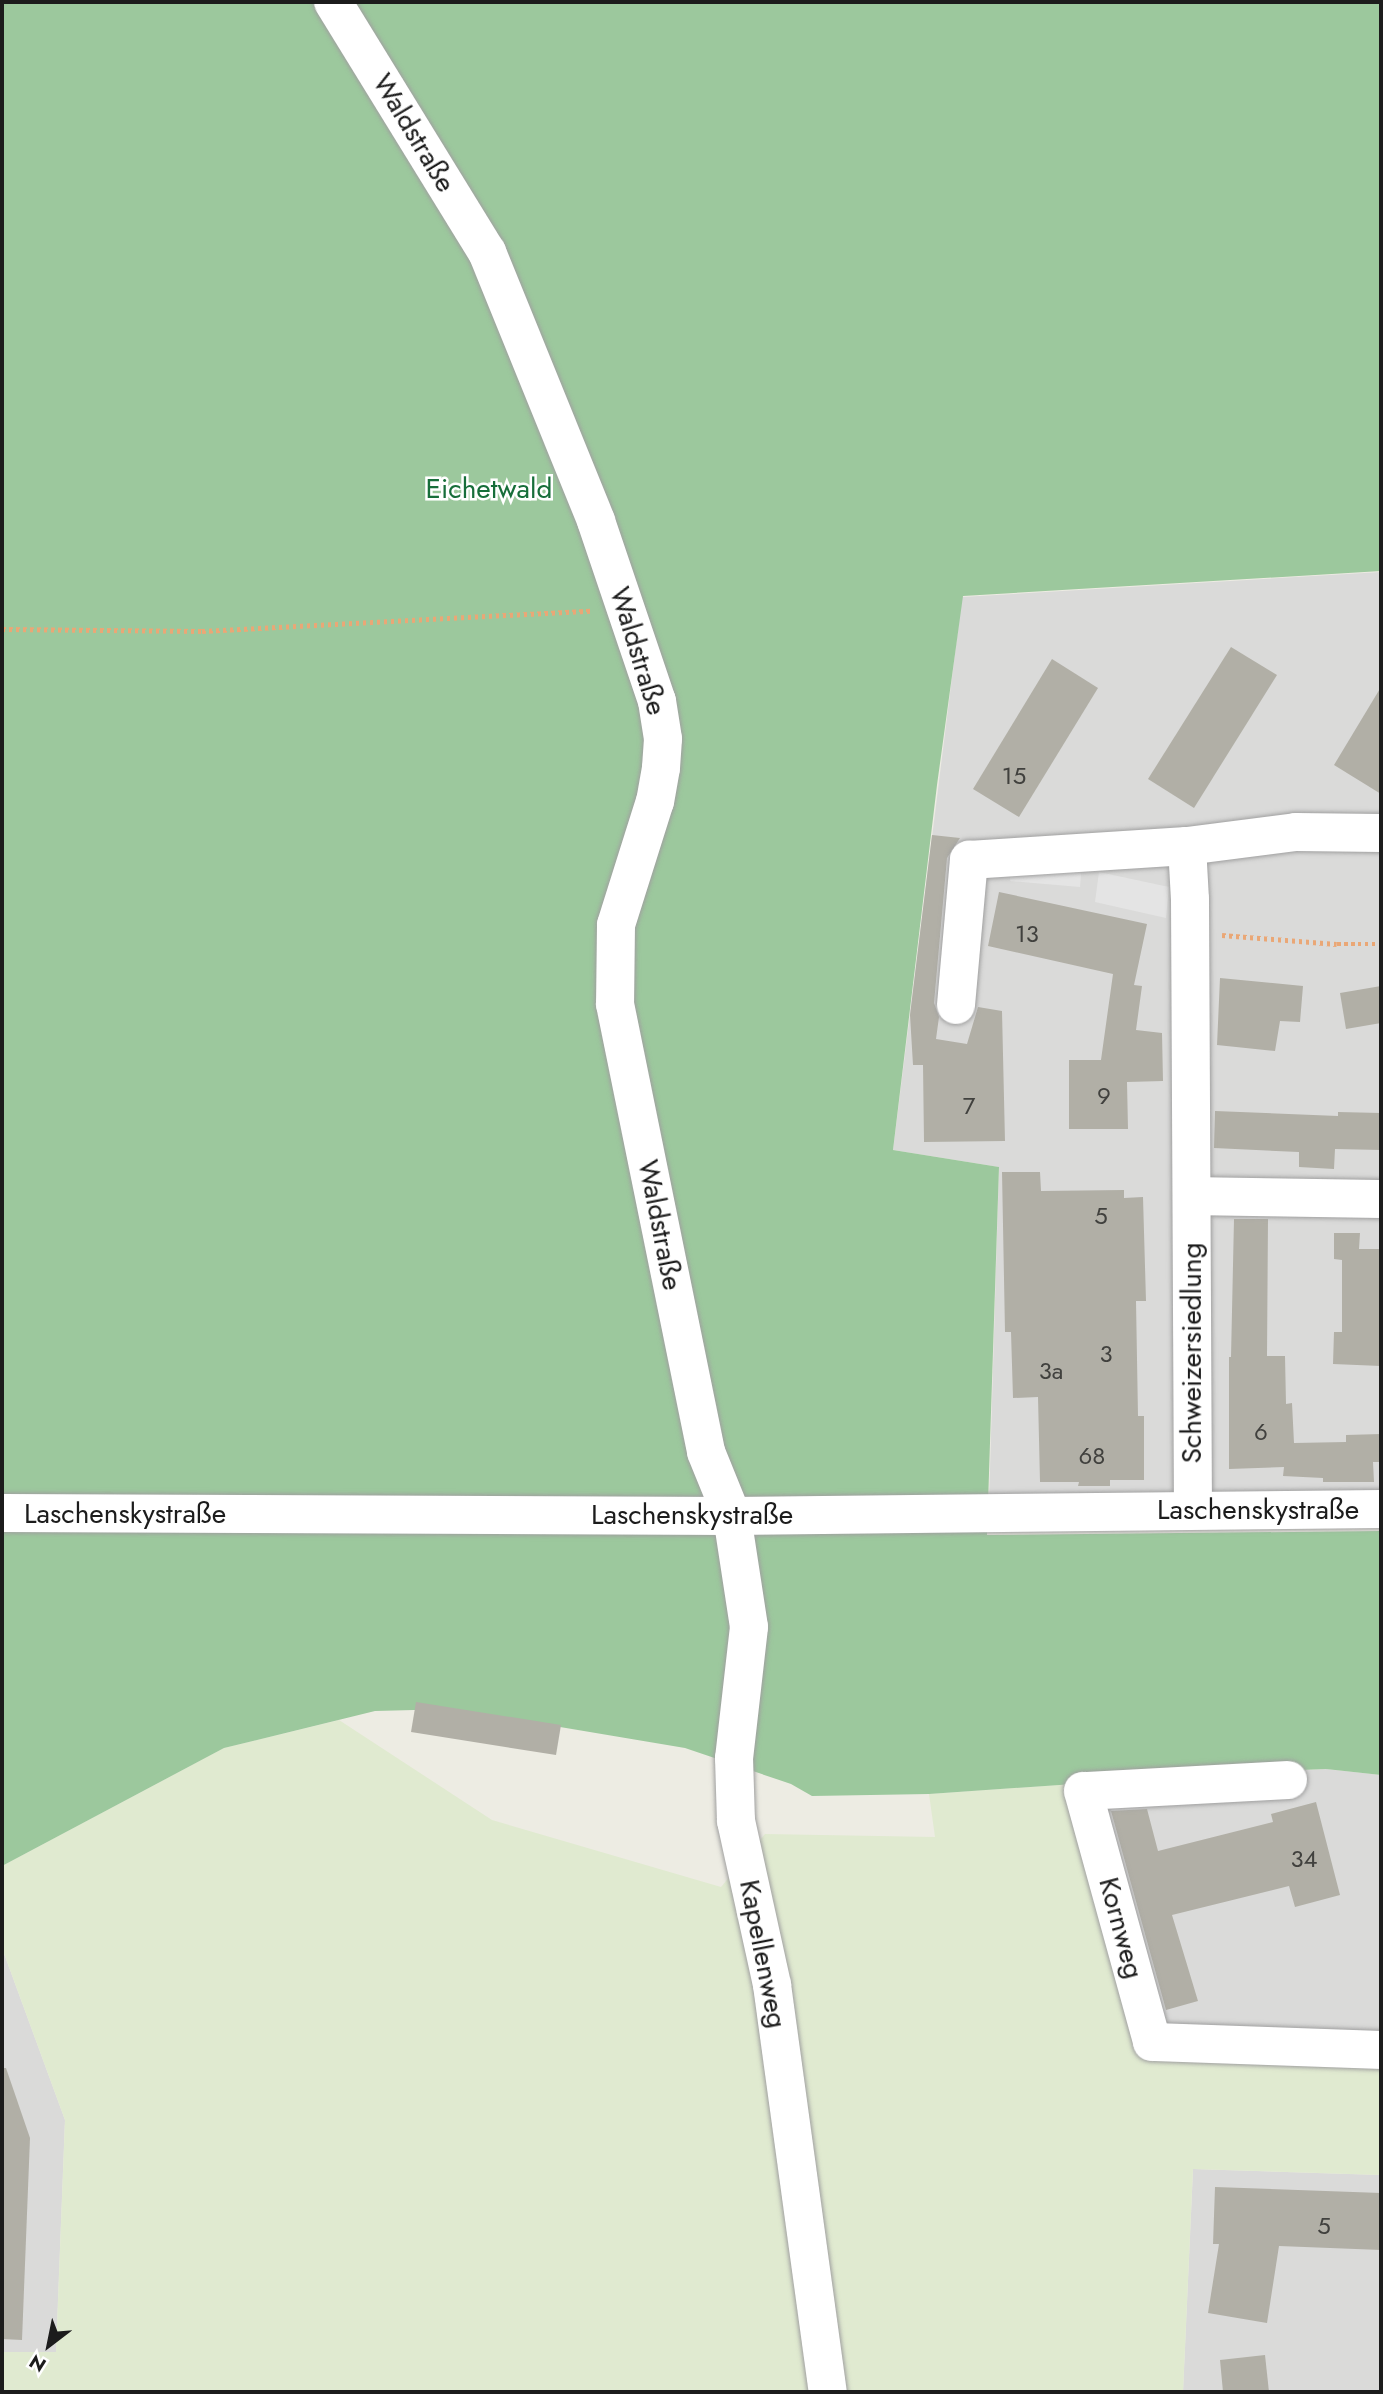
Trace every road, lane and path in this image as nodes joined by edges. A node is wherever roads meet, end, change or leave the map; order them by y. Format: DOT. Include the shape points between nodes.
graph roads {
  1 [pos="333,2"];
  2 [pos="626,609"];
  3 [pos="2,629"];
  4 [pos="1381,833"];
  5 [pos="1186,846"];
  6 [pos="1190,932"];
  7 [pos="1381,944"];
  8 [pos="956,1005"];
  9 [pos="1192,1196"];
  10 [pos="1381,1199"];
  11 [pos="1381,1509"];
  12 [pos="1193,1510"];
  13 [pos="2,1513"];
  14 [pos="732,1516"];
  15 [pos="1288,1780"];
  16 [pos="1381,2050"];
  17 [pos="828,2392"];
  1 -- 2 [label="street, Waldstraße" via="487,253 596,520"];
  2 -- 3 [label="path" via="202,631"];
  2 -- 14 [label="street, Waldstraße" via="657,701 663,739 654,801 617,925 615,1004 706,1452"];
  4 -- 5 [label="street" via="1296,832"];
  5 -- 6 [label="street, Schweizersiedlung"];
  5 -- 8 [label="street" via="969,860"];
  6 -- 7 [label="path"];
  6 -- 9 [label="street, Schweizersiedlung"];
  9 -- 10 [label="street"];
  9 -- 12 [label="street, Schweizersiedlung"];
  11 -- 12 [label="street, Laschenskystraße"];
  12 -- 14 [label="street, Laschenskystraße"];
  13 -- 14 [label="street, Laschenskystraße"];
  14 -- 17 [label="street, Kapellenweg" via="749,1627 734,1758 736,1821 772,1985"];
  15 -- 16 [label="street, Kornweg" via="1083,1791 1152,2042"];
}
